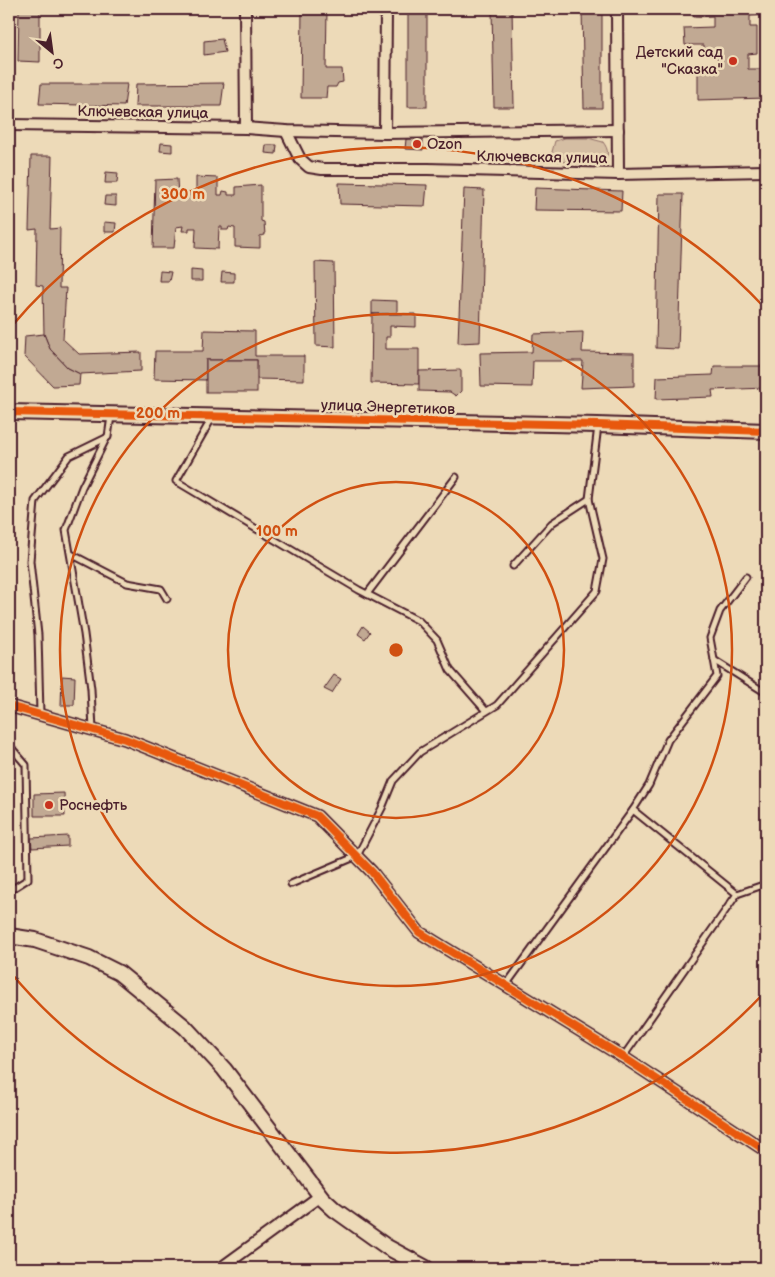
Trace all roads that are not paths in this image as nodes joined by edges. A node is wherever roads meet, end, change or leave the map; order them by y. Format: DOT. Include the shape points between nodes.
graph roads {
  1 [pos="245,9"];
  2 [pos="386,9"];
  3 [pos="617,9"];
  4 [pos="9,125"];
  5 [pos="246,128"];
  6 [pos="618,130"];
  7 [pos="286,131"];
  8 [pos="386,133"];
  9 [pos="766,171"];
  10 [pos="618,174"];
  11 [pos="9,412"];
  12 [pos="112,414"];
  13 [pos="213,416"];
  14 [pos="598,425"];
  15 [pos="766,431"];
  16 [pos="108,436"];
  17 [pos="456,477"];
  18 [pos="589,499"];
  19 [pos="71,554"];
  20 [pos="513,566"];
  21 [pos="746,577"];
  22 [pos="367,594"];
  23 [pos="167,598"];
  24 [pos="714,660"];
  25 [pos="766,693"];
  26 [pos="9,706"];
  27 [pos="486,711"];
  28 [pos="40,715"];
  29 [pos="92,730"];
  30 [pos="9,745"];
  31 [pos="633,810"];
  32 [pos="357,856"];
  33 [pos="290,884"];
  34 [pos="766,884"];
  35 [pos="9,891"];
  36 [pos="736,894"];
  37 [pos="9,936"];
  38 [pos="506,985"];
  39 [pos="623,1057"];
  40 [pos="766,1152"];
  41 [pos="320,1196"];
  42 [pos="221,1268"];
  43 [pos="424,1268"];
  1 -- 5 [label="street"];
  2 -- 8 [label="street"];
  3 -- 6 [label="street"];
  4 -- 5 [label="street, Ключевская улица"];
  5 -- 7 [label="street, Ключевская улица"];
  6 -- 8 [label="street"];
  6 -- 10 [label="street"];
  7 -- 8 [label="street"];
  7 -- 10 [label="street, Ключевская улица" via="300,159 309,166 322,169"];
  9 -- 10 [label="street, Ключевская улица"];
  11 -- 12 [label="street, улица Энергетиков"];
  12 -- 13 [label="street, улица Энергетиков"];
  12 -- 16 [label="lane"];
  13 -- 14 [label="street, улица Энергетиков"];
  13 -- 22 [label="lane" via="176,481"];
  14 -- 15 [label="street, улица Энергетиков"];
  14 -- 18 [label="lane"];
  16 -- 19 [label="lane" via="82,486 66,530"];
  16 -- 28 [label="lane" via="69,456 35,501 30,561 38,635"];
  17 -- 22 [label="lane"];
  18 -- 20 [label="lane" via="552,523"];
  18 -- 27 [label="lane" via="603,559 597,591 497,705"];
  19 -- 23 [label="lane" via="127,583 161,590"];
  19 -- 29 [label="lane" via="84,634"];
  21 -- 24 [label="lane" via="720,611 710,638"];
  22 -- 27 [label="lane" via="419,621 438,640 450,670"];
  24 -- 25 [label="lane"];
  24 -- 31 [label="lane" via="717,676 668,740 649,785"];
  26 -- 28 [label="street"];
  27 -- 32 [label="lane" via="420,752 393,781"];
  28 -- 29 [label="street"];
  29 -- 32 [label="street" via="125,739 317,816"];
  30 -- 35 [label="lane" via="26,765 28,879"];
  31 -- 36 [label="lane"];
  31 -- 38 [label="lane"];
  32 -- 33 [label="lane"];
  32 -- 38 [label="street" via="419,932"];
  34 -- 36 [label="lane"];
  36 -- 39 [label="lane"];
  37 -- 41 [label="street" via="44,943 89,958 119,973 186,1027 224,1069"];
  38 -- 39 [label="street"];
  39 -- 40 [label="street"];
  41 -- 42 [label="street"];
  41 -- 43 [label="street" via="387,1247"];
}
